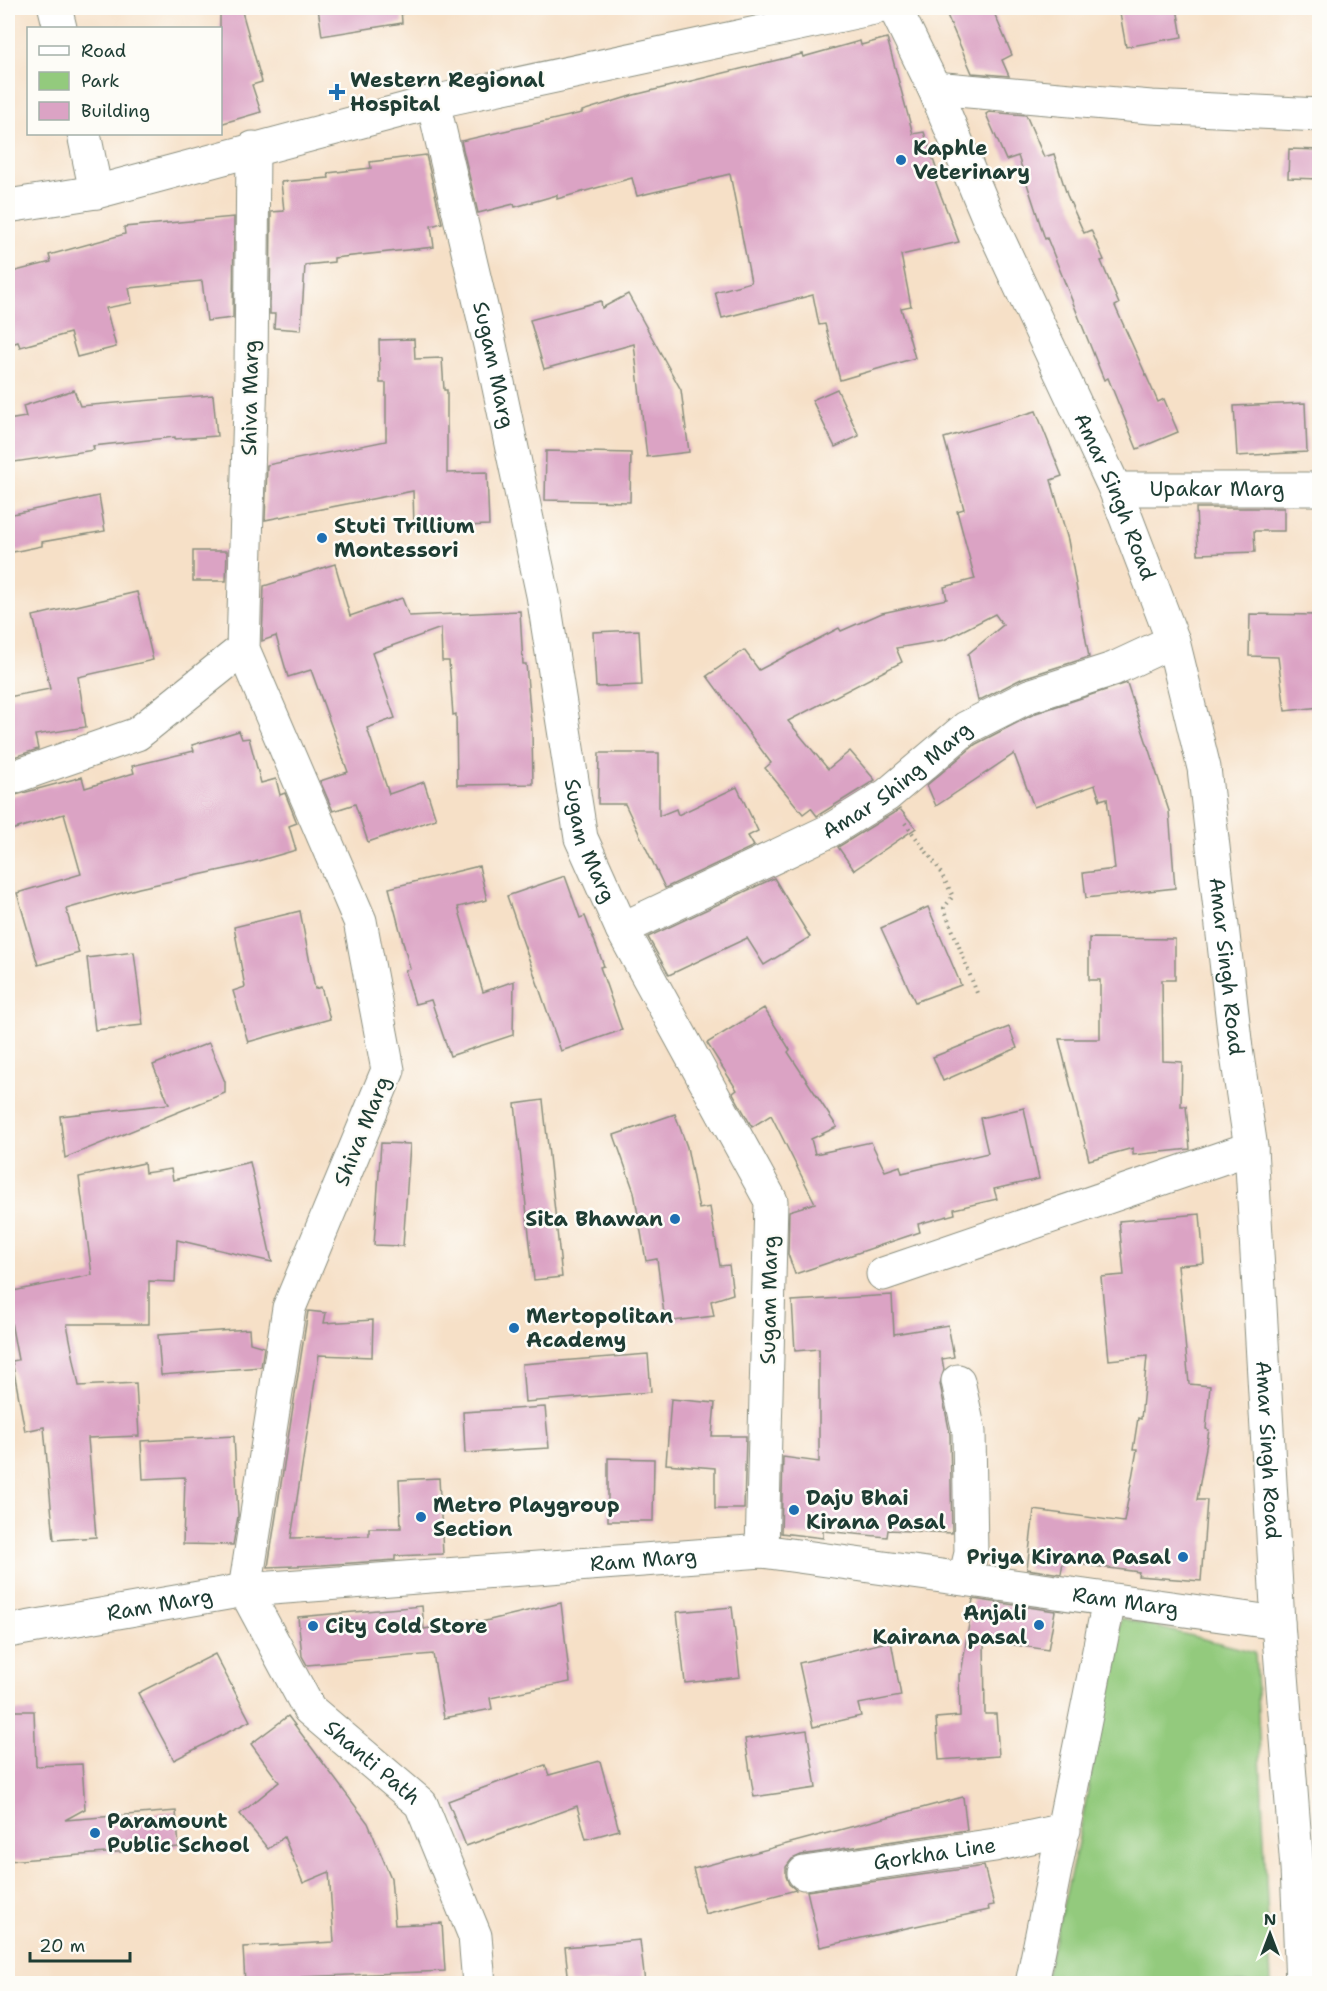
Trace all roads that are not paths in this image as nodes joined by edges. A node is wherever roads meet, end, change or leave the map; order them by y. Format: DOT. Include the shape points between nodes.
graph roads {
  1 [pos="55,8"];
  2 [pos="874,8"];
  3 [pos="895,8"];
  4 [pos="60,27"];
  5 [pos="934,88"];
  6 [pos="434,102"];
  7 [pos="1320,115"];
  8 [pos="84,135"];
  9 [pos="253,148"];
  10 [pos="96,192"];
  11 [pos="8,206"];
  12 [pos="1115,489"];
  13 [pos="1320,489"];
  14 [pos="1173,641"];
  15 [pos="243,648"];
  16 [pos="8,779"];
  17 [pos="622,929"];
  18 [pos="1251,1148"];
  19 [pos="883,1274"];
  20 [pos="958,1381"];
  21 [pos="762,1551"];
  22 [pos="965,1578"];
  23 [pos="245,1590"];
  24 [pos="1108,1600"];
  25 [pos="1278,1623"];
  26 [pos="8,1631"];
  27 [pos="1064,1830"];
  28 [pos="804,1873"];
  29 [pos="479,1983"];
  30 [pos="1032,1983"];
  31 [pos="1302,1983"];
  1 -- 4 [label="street"];
  2 -- 6 [label="street"];
  3 -- 5 [label="street, Amar Singh Road"];
  5 -- 7 [label="street" via="1151,107"];
  5 -- 12 [label="street, Amar Singh Road" via="988,216"];
  6 -- 9 [label="street"];
  6 -- 17 [label="street, Sugam Marg" via="543,595 581,838"];
  8 -- 10 [label="street"];
  9 -- 10 [label="street"];
  9 -- 15 [label="street, Shiva Marg"];
  10 -- 11 [label="street"];
  12 -- 13 [label="street, Upakar Marg"];
  12 -- 14 [label="street, Amar Singh Road"];
  14 -- 17 [label="street, Amar Shing Marg" via="1113,669 1029,696 966,728 887,795 829,831"];
  14 -- 18 [label="street, Amar Singh Road" via="1204,768"];
  15 -- 16 [label="street" via="137,734"];
  15 -- 23 [label="street, Shiva Marg" via="360,921 388,1070 289,1308"];
  17 -- 21 [label="street, Sugam Marg" via="771,1201"];
  18 -- 19 [label="street"];
  18 -- 25 [label="street, Amar Singh Road"];
  20 -- 22 [label="street" via="969,1432 971,1553"];
  21 -- 22 [label="street, Ram Marg"];
  21 -- 23 [label="street, Ram Marg"];
  22 -- 24 [label="street, Ram Marg"];
  23 -- 26 [label="street, Ram Marg"];
  23 -- 29 [label="street, Shanti Path" via="309,1709 421,1804 475,1936"];
  24 -- 25 [label="street, Ram Marg"];
  24 -- 27 [label="street"];
  25 -- 31 [label="street, Amar Singh Road"];
  27 -- 28 [label="street, Gorkha Line" via="995,1845"];
  27 -- 30 [label="street"];
}
